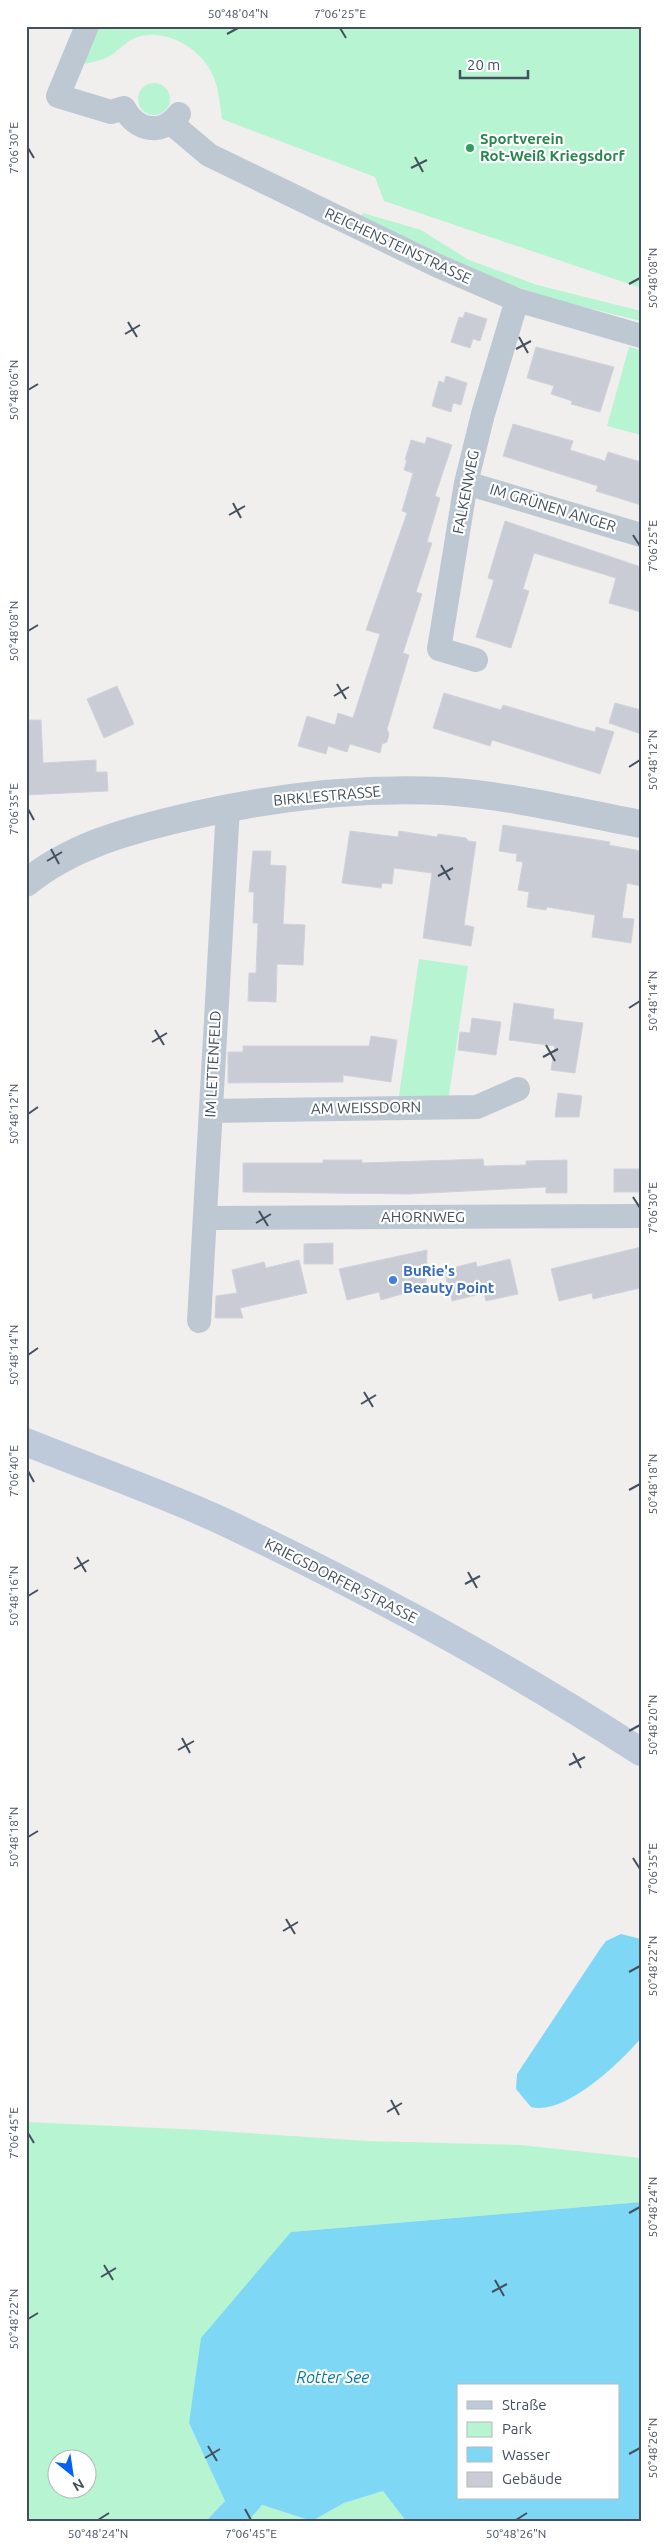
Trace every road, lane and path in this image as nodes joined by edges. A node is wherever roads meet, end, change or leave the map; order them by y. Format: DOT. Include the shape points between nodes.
graph roads {
  1 [pos="87,26"];
  2 [pos="517,300"];
  3 [pos="641,336"];
  4 [pos="466,483"];
  5 [pos="641,535"];
  6 [pos="476,660"];
  7 [pos="236,806"];
  8 [pos="641,824"];
  9 [pos="32,878"];
  10 [pos="518,1089"];
  11 [pos="211,1111"];
  12 [pos="641,1216"];
  13 [pos="205,1218"];
  14 [pos="199,1321"];
  15 [pos="26,1442"];
  16 [pos="641,1752"];
  1 -- 2 [label="street, REICHENSTEINSTRASSE" via="58,96 111,112 124,108 135,123 153,129 175,119 209,155 436,265"];
  2 -- 3 [label="street, REICHENSTEINSTRASSE"];
  2 -- 4 [label="street, FALKENWEG"];
  4 -- 5 [label="street, IM GRÜNEN ANGER"];
  4 -- 6 [label="street, FALKENWEG" via="439,650"];
  7 -- 8 [label="street, BIRKLESTRASSE" via="324,793 444,791"];
  7 -- 9 [label="street, BIRKLESTRASSE" via="130,831 70,853"];
  7 -- 11 [label="street, IM LETTENFELD"];
  10 -- 11 [label="street, AM WEISSDORN" via="477,1107"];
  11 -- 13 [label="street, IM LETTENFELD"];
  12 -- 13 [label="street, AHORNWEG"];
  13 -- 14 [label="street, IM LETTENFELD"];
  15 -- 16 [label="main road, KRIEGSDORFER STRASSE" via="218,1519 410,1615"];
}
